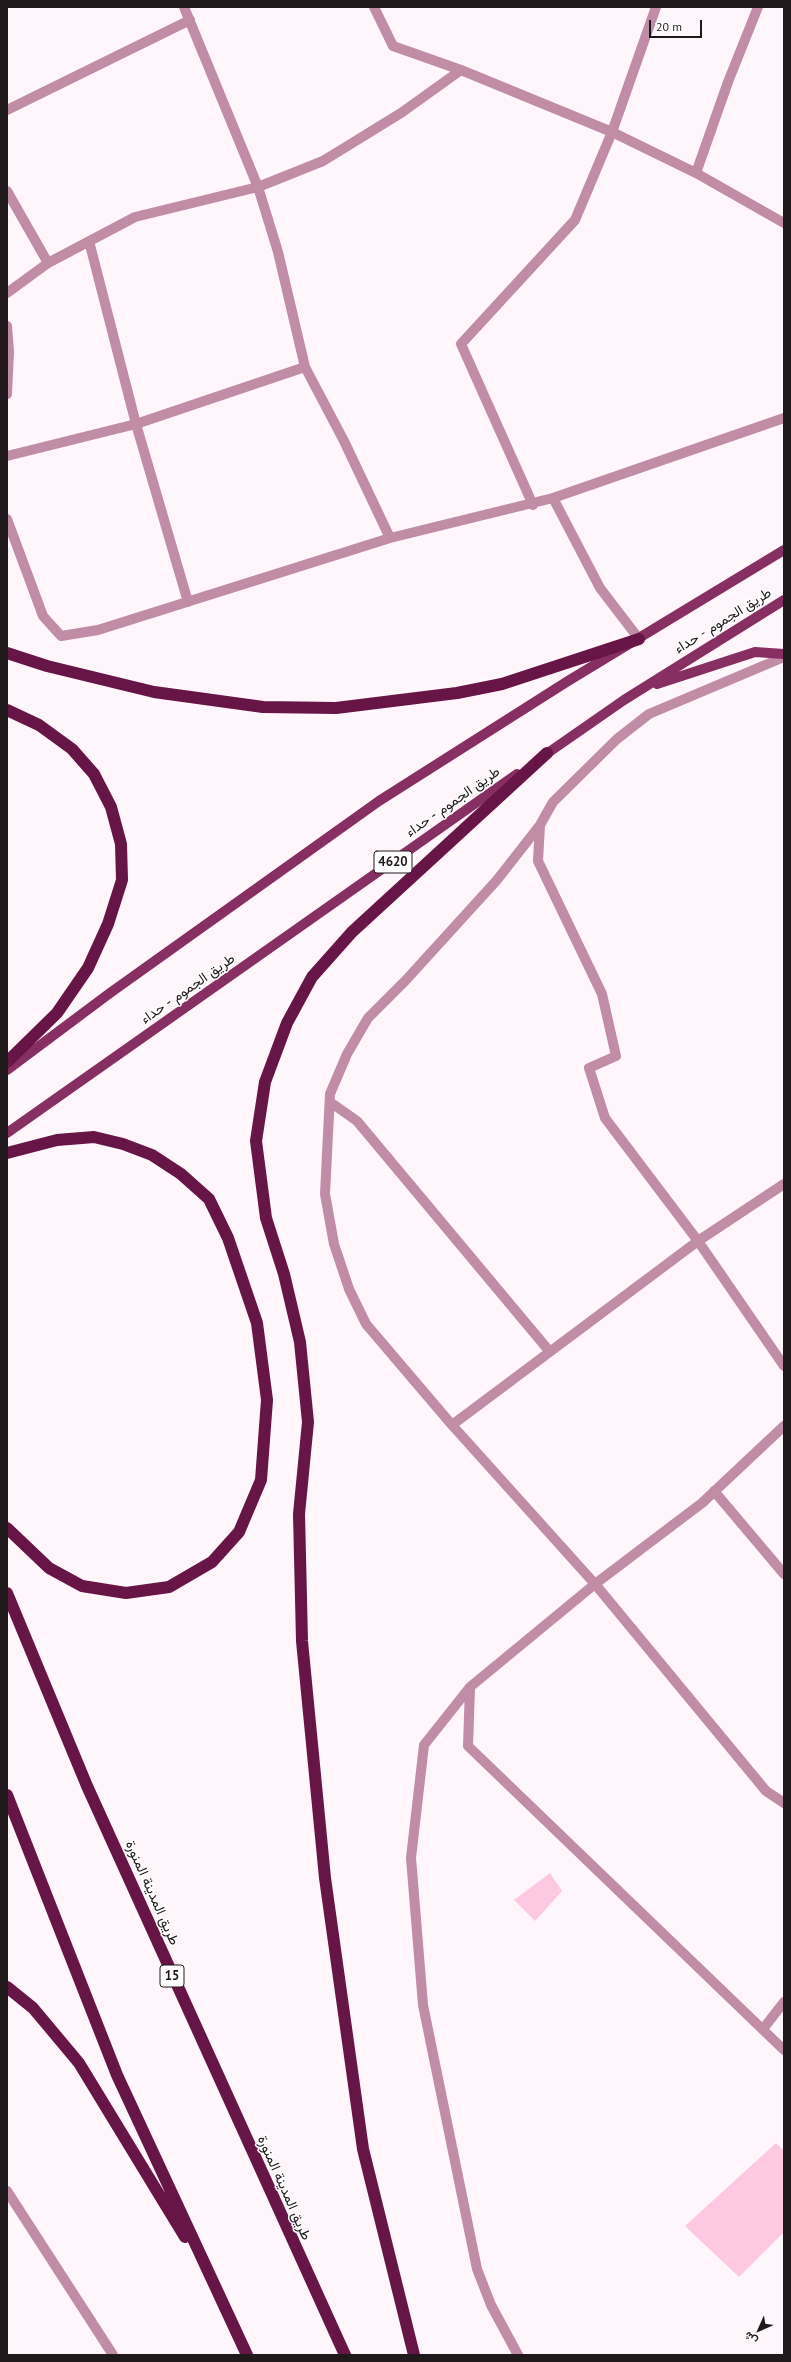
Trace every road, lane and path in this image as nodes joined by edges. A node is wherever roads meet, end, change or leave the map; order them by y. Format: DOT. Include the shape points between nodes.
graph roads {
  1 [pos="184,7"];
  2 [pos="374,7"];
  3 [pos="656,7"];
  4 [pos="758,7"];
  5 [pos="190,20"];
  6 [pos="461,70"];
  7 [pos="7,110"];
  8 [pos="612,132"];
  9 [pos="696,173"];
  10 [pos="258,187"];
  11 [pos="7,191"];
  12 [pos="784,223"];
  13 [pos="89,241"];
  14 [pos="48,263"];
  15 [pos="7,295"];
  16 [pos="7,326"];
  17 [pos="305,367"];
  18 [pos="7,394"];
  19 [pos="784,418"];
  20 [pos="136,424"];
  21 [pos="7,456"];
  22 [pos="553,498"];
  23 [pos="533,505"];
  24 [pos="7,519"];
  25 [pos="390,538"];
  26 [pos="784,550"];
  27 [pos="784,600"];
  28 [pos="188,602"];
  29 [pos="639,639"];
  30 [pos="7,653"];
  31 [pos="784,655"];
  32 [pos="640,690"];
  33 [pos="7,710"];
  34 [pos="547,753"];
  35 [pos="540,825"];
  36 [pos="7,1062"];
  37 [pos="7,1070"];
  38 [pos="330,1102"];
  39 [pos="7,1133"];
  40 [pos="7,1153"];
  41 [pos="784,1184"];
  42 [pos="698,1242"];
  43 [pos="550,1352"];
  44 [pos="784,1366"];
  45 [pos="452,1425"];
  46 [pos="784,1426"];
  47 [pos="714,1491"];
  48 [pos="7,1528"];
  49 [pos="784,1574"];
  50 [pos="595,1584"];
  51 [pos="7,1593"];
  52 [pos="470,1687"];
  53 [pos="7,1795"];
  54 [pos="784,1803"];
  55 [pos="7,1987"];
  56 [pos="784,2002"];
  57 [pos="763,2029"];
  58 [pos="784,2050"];
  59 [pos="7,2191"];
  60 [pos="216,2289"];
  61 [pos="113,2355"];
  62 [pos="247,2355"];
  63 [pos="345,2355"];
  64 [pos="414,2355"];
  65 [pos="518,2355"];
  1 -- 5 [label="street"];
  2 -- 6 [label="street" via="393,46"];
  3 -- 8 [label="street"];
  4 -- 9 [label="street"];
  5 -- 7 [label="street"];
  5 -- 10 [label="street"];
  6 -- 8 [label="street"];
  6 -- 10 [label="street" via="401,113 323,161"];
  8 -- 9 [label="street"];
  8 -- 23 [label="street" via="575,220 461,344"];
  9 -- 12 [label="street"];
  10 -- 13 [label="street" via="135,216"];
  10 -- 17 [label="street" via="278,252"];
  11 -- 14 [label="street"];
  13 -- 14 [label="street"];
  13 -- 20 [label="street"];
  14 -- 15 [label="street"];
  16 -- 18 [label="street"];
  17 -- 20 [label="street"];
  17 -- 25 [label="street"];
  19 -- 22 [label="street"];
  20 -- 21 [label="street"];
  20 -- 28 [label="street"];
  22 -- 23 [label="street"];
  22 -- 29 [label="street" via="600,588"];
  23 -- 25 [label="street"];
  24 -- 28 [label="street" via="42,616 61,636 98,630"];
  25 -- 28 [label="street"];
  26 -- 29 [label="main road, طريق الجموم - حداء"];
  27 -- 32 [label="main road, طريق الجموم - حداء / 4620"];
  29 -- 30 [label="highway" via="502,684 457,693 336,708 263,708 154,692 47,666"];
  29 -- 37 [label="main road, طريق الجموم - حداء" via="379,800"];
  31 -- 32 [label="main road" via="755,652"];
  31 -- 35 [label="street" via="649,714 617,739 553,802"];
  32 -- 34 [label="main road, طريق الجموم - حداء / 4620"];
  33 -- 36 [label="highway" via="39,725 72,749 94,774 111,807 122,844 122,880 108,924 88,968 57,1013"];
  34 -- 39 [label="main road, طريق الجموم - حداء / 4620"];
  34 -- 64 [label="highway" via="352,932 312,977 287,1023 265,1082 256,1142 266,1218 284,1274 300,1342 308,1422 299,1514 302,1640 325,1878 363,2150"];
  35 -- 38 [label="street" via="497,880 368,1018 347,1054 330,1094"];
  35 -- 42 [label="street" via="538,861 602,994 616,1056 589,1068 605,1118"];
  38 -- 43 [label="street" via="357,1121"];
  38 -- 45 [label="street" via="325,1194 334,1244 349,1289 366,1324"];
  40 -- 48 [label="highway" via="57,1140 94,1137 152,1155 181,1174 210,1199 228,1238 257,1323 267,1400 260,1480 239,1532 212,1562 169,1588 126,1593 82,1586 49,1568"];
  41 -- 42 [label="street"];
  42 -- 43 [label="street"];
  42 -- 44 [label="street"];
  43 -- 45 [label="street"];
  45 -- 50 [label="street"];
  46 -- 47 [label="street"];
  47 -- 49 [label="street"];
  47 -- 50 [label="street"];
  50 -- 52 [label="street"];
  50 -- 54 [label="street" via="766,1791"];
  51 -- 63 [label="highway, طريق المدينة المنورة / 15" via="87,1786"];
  52 -- 57 [label="street" via="468,1746"];
  52 -- 65 [label="street" via="424,1745 411,1858 423,2005 477,2269 491,2305"];
  53 -- 60 [label="highway" via="116,2075"];
  55 -- 60 [label="highway" via="33,2008 79,2063"];
  56 -- 57 [label="street"];
  57 -- 58 [label="street"];
  59 -- 61 [label="street"];
  60 -- 62 [label="highway"];
}
